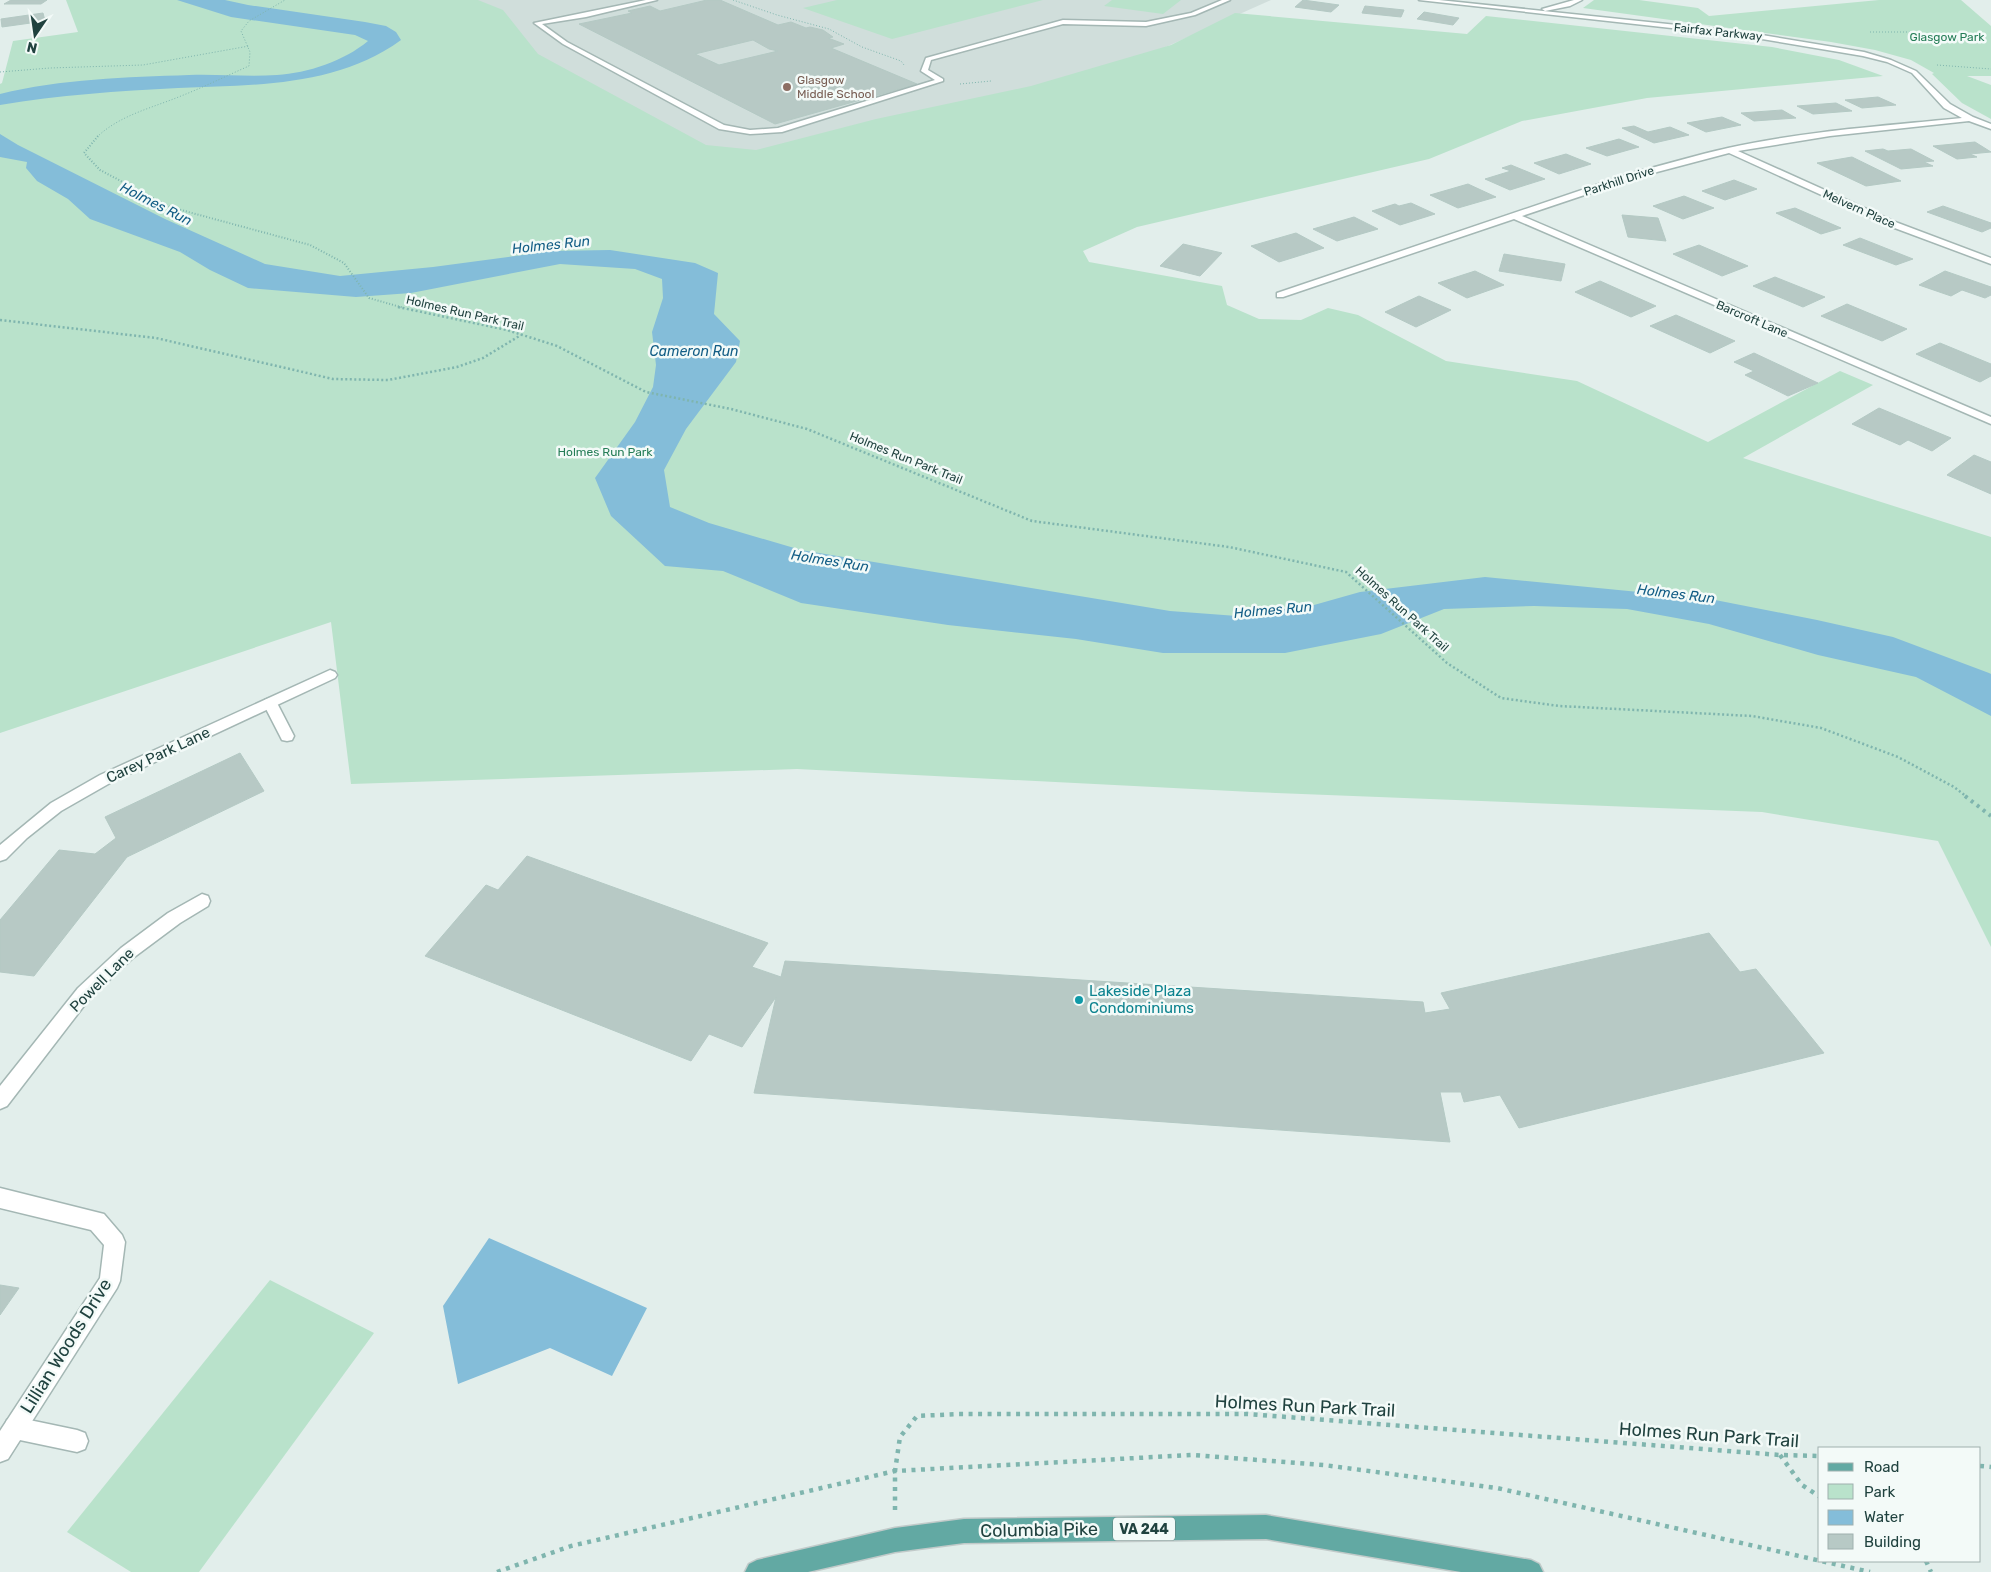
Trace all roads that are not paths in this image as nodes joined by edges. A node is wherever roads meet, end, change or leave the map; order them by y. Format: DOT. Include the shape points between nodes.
graph roads {
  1 [pos="654,0"];
  2 [pos="1227,0"];
  3 [pos="1422,0"];
  4 [pos="1582,2"];
  5 [pos="1492,8"];
  6 [pos="1592,10"];
  7 [pos="1643,24"];
  8 [pos="1970,119"];
  9 [pos="1991,127"];
  10 [pos="1730,150"];
  11 [pos="1514,216"];
  12 [pos="1991,261"];
  13 [pos="1280,295"];
  14 [pos="1991,421"];
  15 [pos="330,676"];
  16 [pos="270,703"];
  17 [pos="287,736"];
  18 [pos="0,855"];
  19 [pos="202,901"];
  20 [pos="0,1100"];
  21 [pos="0,1198"];
  22 [pos="15,1428"];
  23 [pos="77,1441"];
  24 [pos="0,1451"];
  25 [pos="757,1572"];
  26 [pos="1531,1572"];
  1 -- 2 [label="street" via="537,22 565,43 722,127 750,132 779,130 942,80 924,71 928,59 1062,22 1146,24 1193,14"];
  3 -- 5 [label="street, Fairfax Parkway"];
  4 -- 5 [label="street" via="1540,9"];
  5 -- 7 [label="street, Fairfax Parkway"];
  6 -- 7 [label="street" via="1614,19"];
  7 -- 8 [label="street, Fairfax Parkway" via="1744,34 1834,48 1896,63 1914,72 1947,106"];
  8 -- 9 [label="street, Fairfax Parkway"];
  8 -- 10 [label="street, Parkhill Drive" via="1849,131"];
  10 -- 11 [label="street, Parkhill Drive" via="1635,175"];
  10 -- 12 [label="street, Melvern Place" via="1895,225"];
  11 -- 13 [label="street, Parkhill Drive"];
  11 -- 14 [label="street, Barcroft Lane"];
  15 -- 16 [label="street, Carey Park Lane"];
  16 -- 17 [label="street"];
  16 -- 18 [label="street, Carey Park Lane" via="64,802"];
  19 -- 20 [label="street, Powell Lane" via="126,953 84,993"];
  21 -- 22 [label="street, Lillian Woods Drive" via="97,1221 115,1242 110,1281"];
  22 -- 23 [label="street"];
  22 -- 24 [label="street, Lillian Woods Drive"];
  25 -- 26 [label="main road, Columbia Pike / VA 244" via="896,1540 964,1531 1266,1527"];
}
